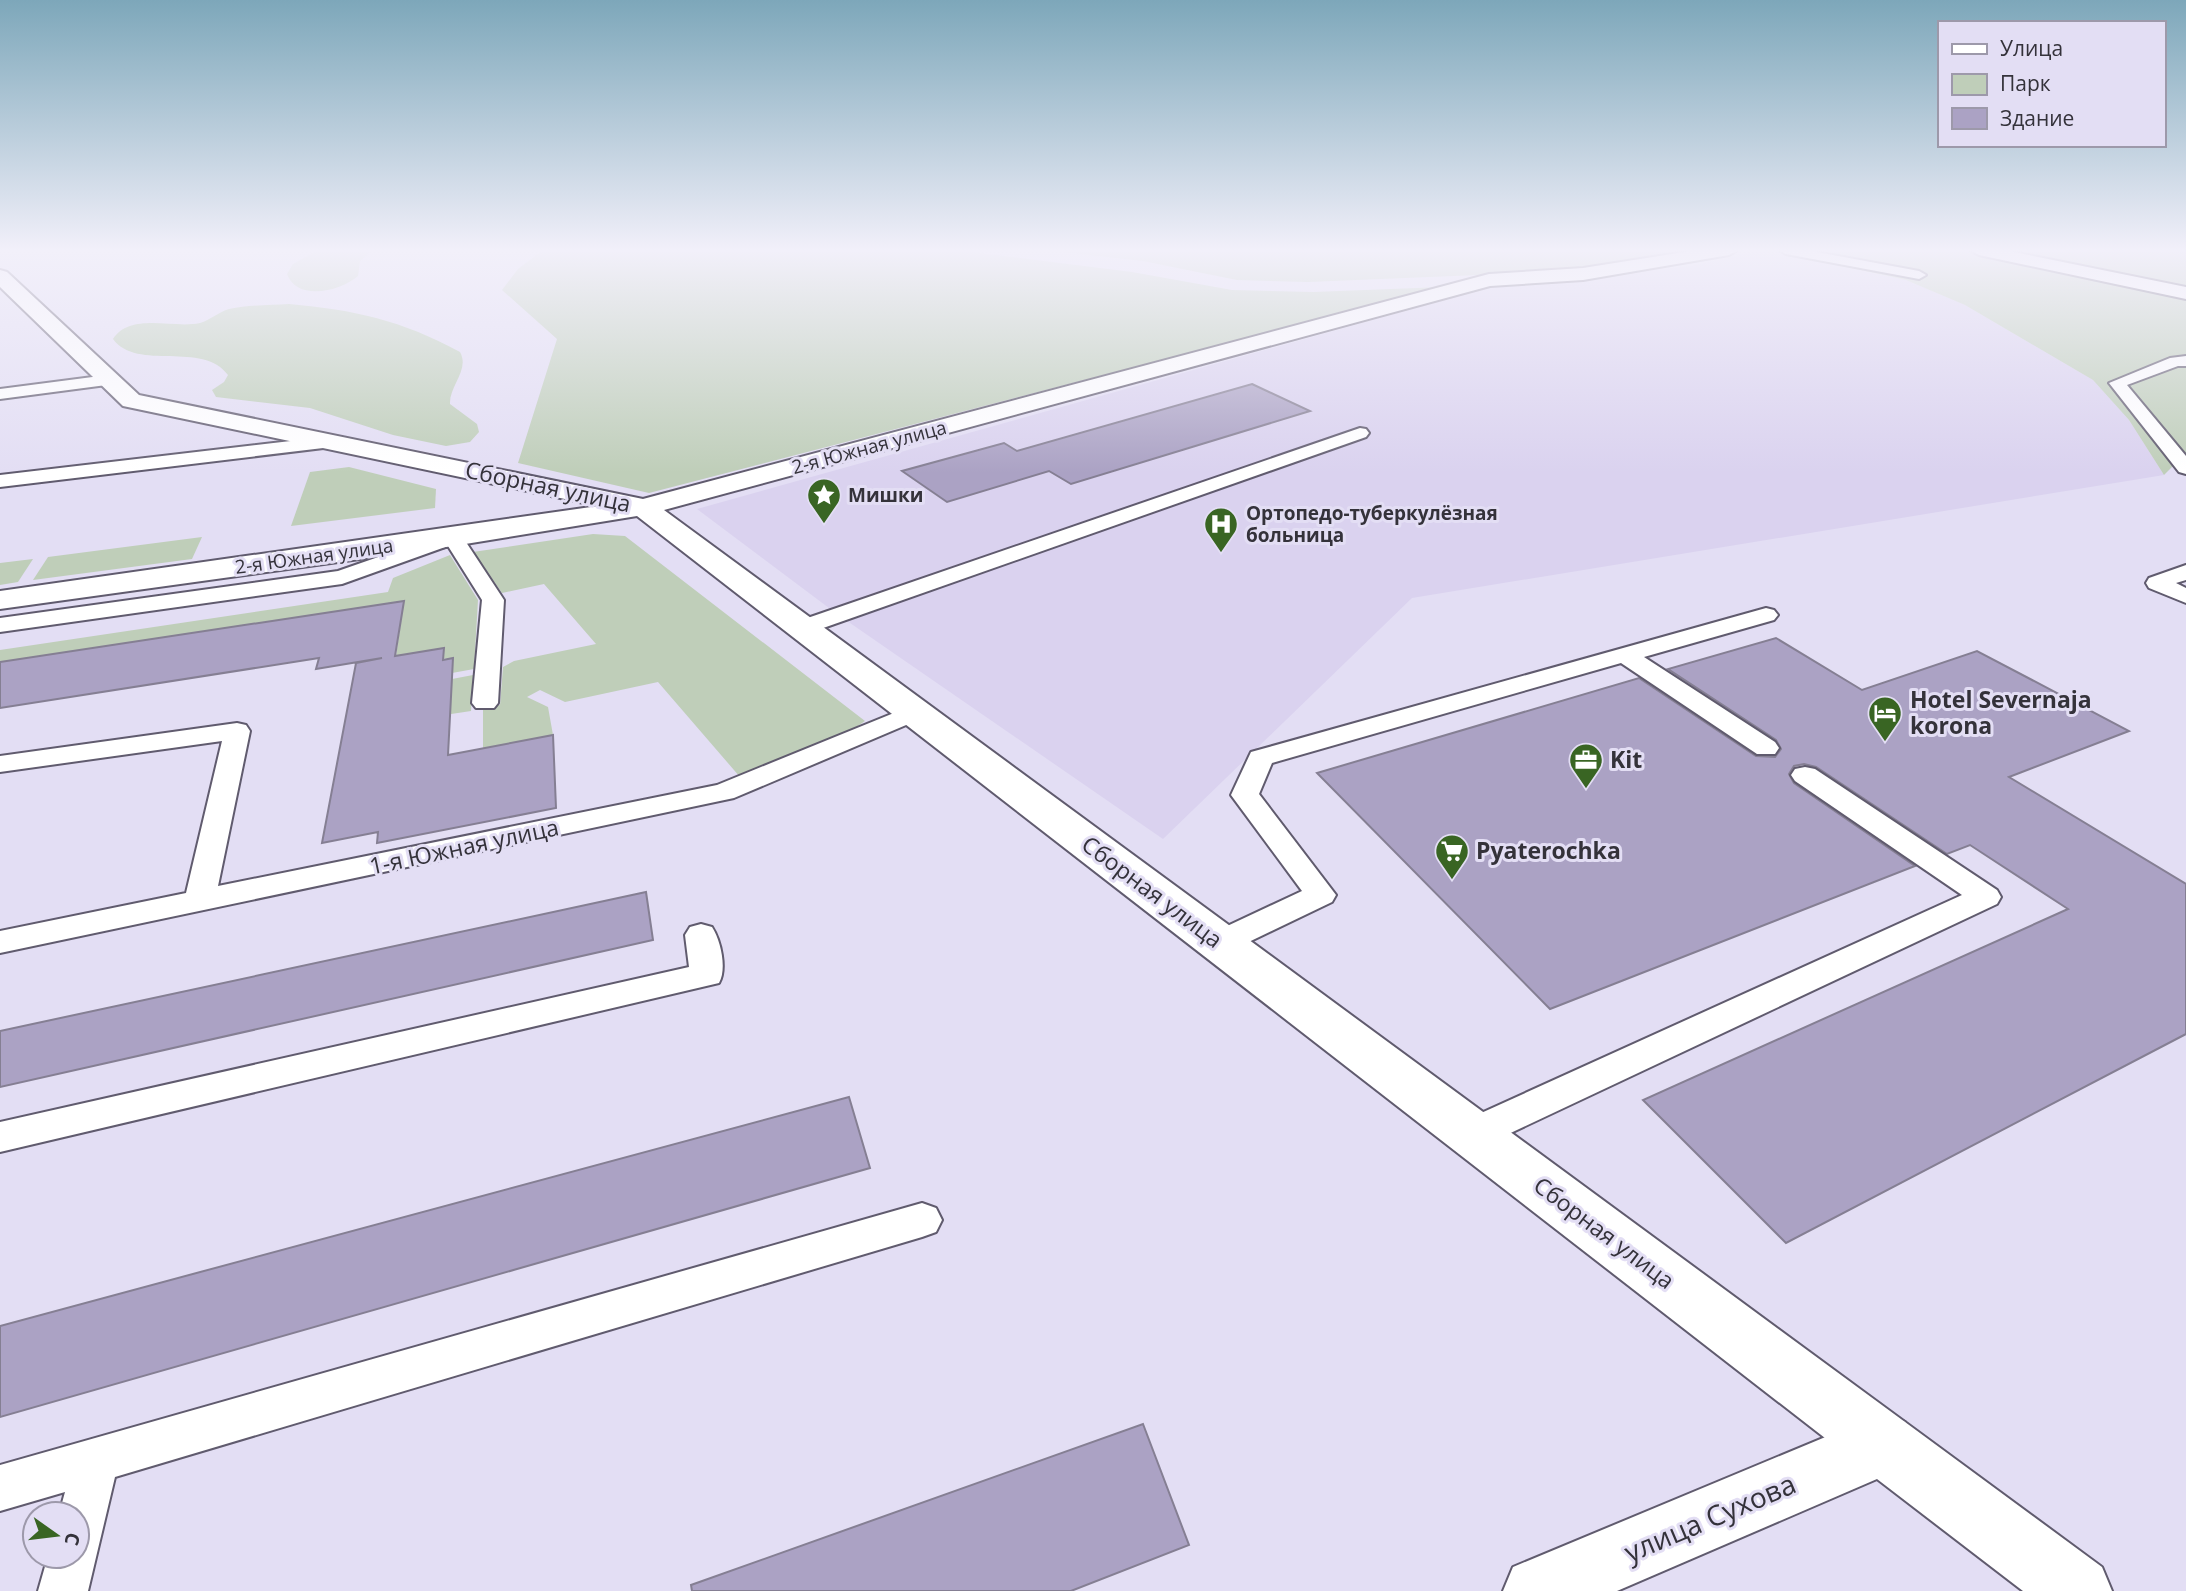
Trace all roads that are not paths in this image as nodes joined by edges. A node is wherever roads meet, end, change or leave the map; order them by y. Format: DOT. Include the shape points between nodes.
graph roads {
  1 [pos="50,324"];
  2 [pos="1324,324"];
  3 [pos="2186,361"];
  4 [pos="108,380"];
  5 [pos="0,394"];
  6 [pos="1360,433"];
  7 [pos="334,442"];
  8 [pos="2186,468"];
  9 [pos="0,481"];
  10 [pos="643,507"];
  11 [pos="453,537"];
  12 [pos="2186,572"];
  13 [pos="2186,596"];
  14 [pos="0,600"];
  15 [pos="1766,615"];
  16 [pos="0,625"];
  17 [pos="801,628"];
  18 [pos="1625,655"];
  19 [pos="485,703"];
  20 [pos="916,712"];
  21 [pos="1766,748"];
  22 [pos="0,764"];
  23 [pos="1805,775"];
  24 [pos="199,903"];
  25 [pos="701,935"];
  26 [pos="0,942"];
  27 [pos="1219,943"];
  28 [pos="1472,1134"];
  29 [pos="0,1137"];
  30 [pos="922,1220"];
  31 [pos="1883,1444"];
  32 [pos="96,1460"];
  33 [pos="0,1488"];
  34 [pos="86,1500"];
  35 [pos="69,1570"];
  36 [pos="64,1591"];
  37 [pos="1537,1591"];
  38 [pos="2078,1591"];
  1 -- 4 [label="street"];
  2 -- 10 [label="street, 2-я Южная улица"];
  3 -- 8 [label="lane" via="2117,383"];
  4 -- 5 [label="lane"];
  4 -- 7 [label="street, Сборная улица" via="131,401"];
  6 -- 17 [label="lane"];
  7 -- 9 [label="lane"];
  7 -- 10 [label="street, Сборная улица"];
  10 -- 11 [label="street, 2-я Южная улица"];
  10 -- 17 [label="street, Сборная улица"];
  11 -- 14 [label="street, 2-я Южная улица"];
  11 -- 16 [label="lane" via="342,577"];
  11 -- 19 [label="lane" via="493,600"];
  12 -- 13 [label="lane" via="2157,583"];
  15 -- 18 [label="lane"];
  17 -- 20 [label="street, Сборная улица"];
  18 -- 21 [label="lane"];
  18 -- 27 [label="lane" via="1261,758 1245,795 1321,895"];
  20 -- 24 [label="lane, 1-я Южная улица" via="724,792"];
  20 -- 27 [label="street, Сборная улица"];
  22 -- 24 [label="lane" via="237,731"];
  23 -- 28 [label="lane" via="1986,897"];
  24 -- 26 [label="lane, 1-я Южная улица"];
  25 -- 29 [label="lane" via="707,975"];
  27 -- 28 [label="street, Сборная улица"];
  28 -- 31 [label="street, Сборная улица"];
  30 -- 32 [label="lane"];
  31 -- 37 [label="street, улица Сухова"];
  31 -- 38 [label="street, Сборная улица"];
  32 -- 33 [label="lane"];
  32 -- 34 [label="lane"];
  35 -- 36 [label="lane"];
}
